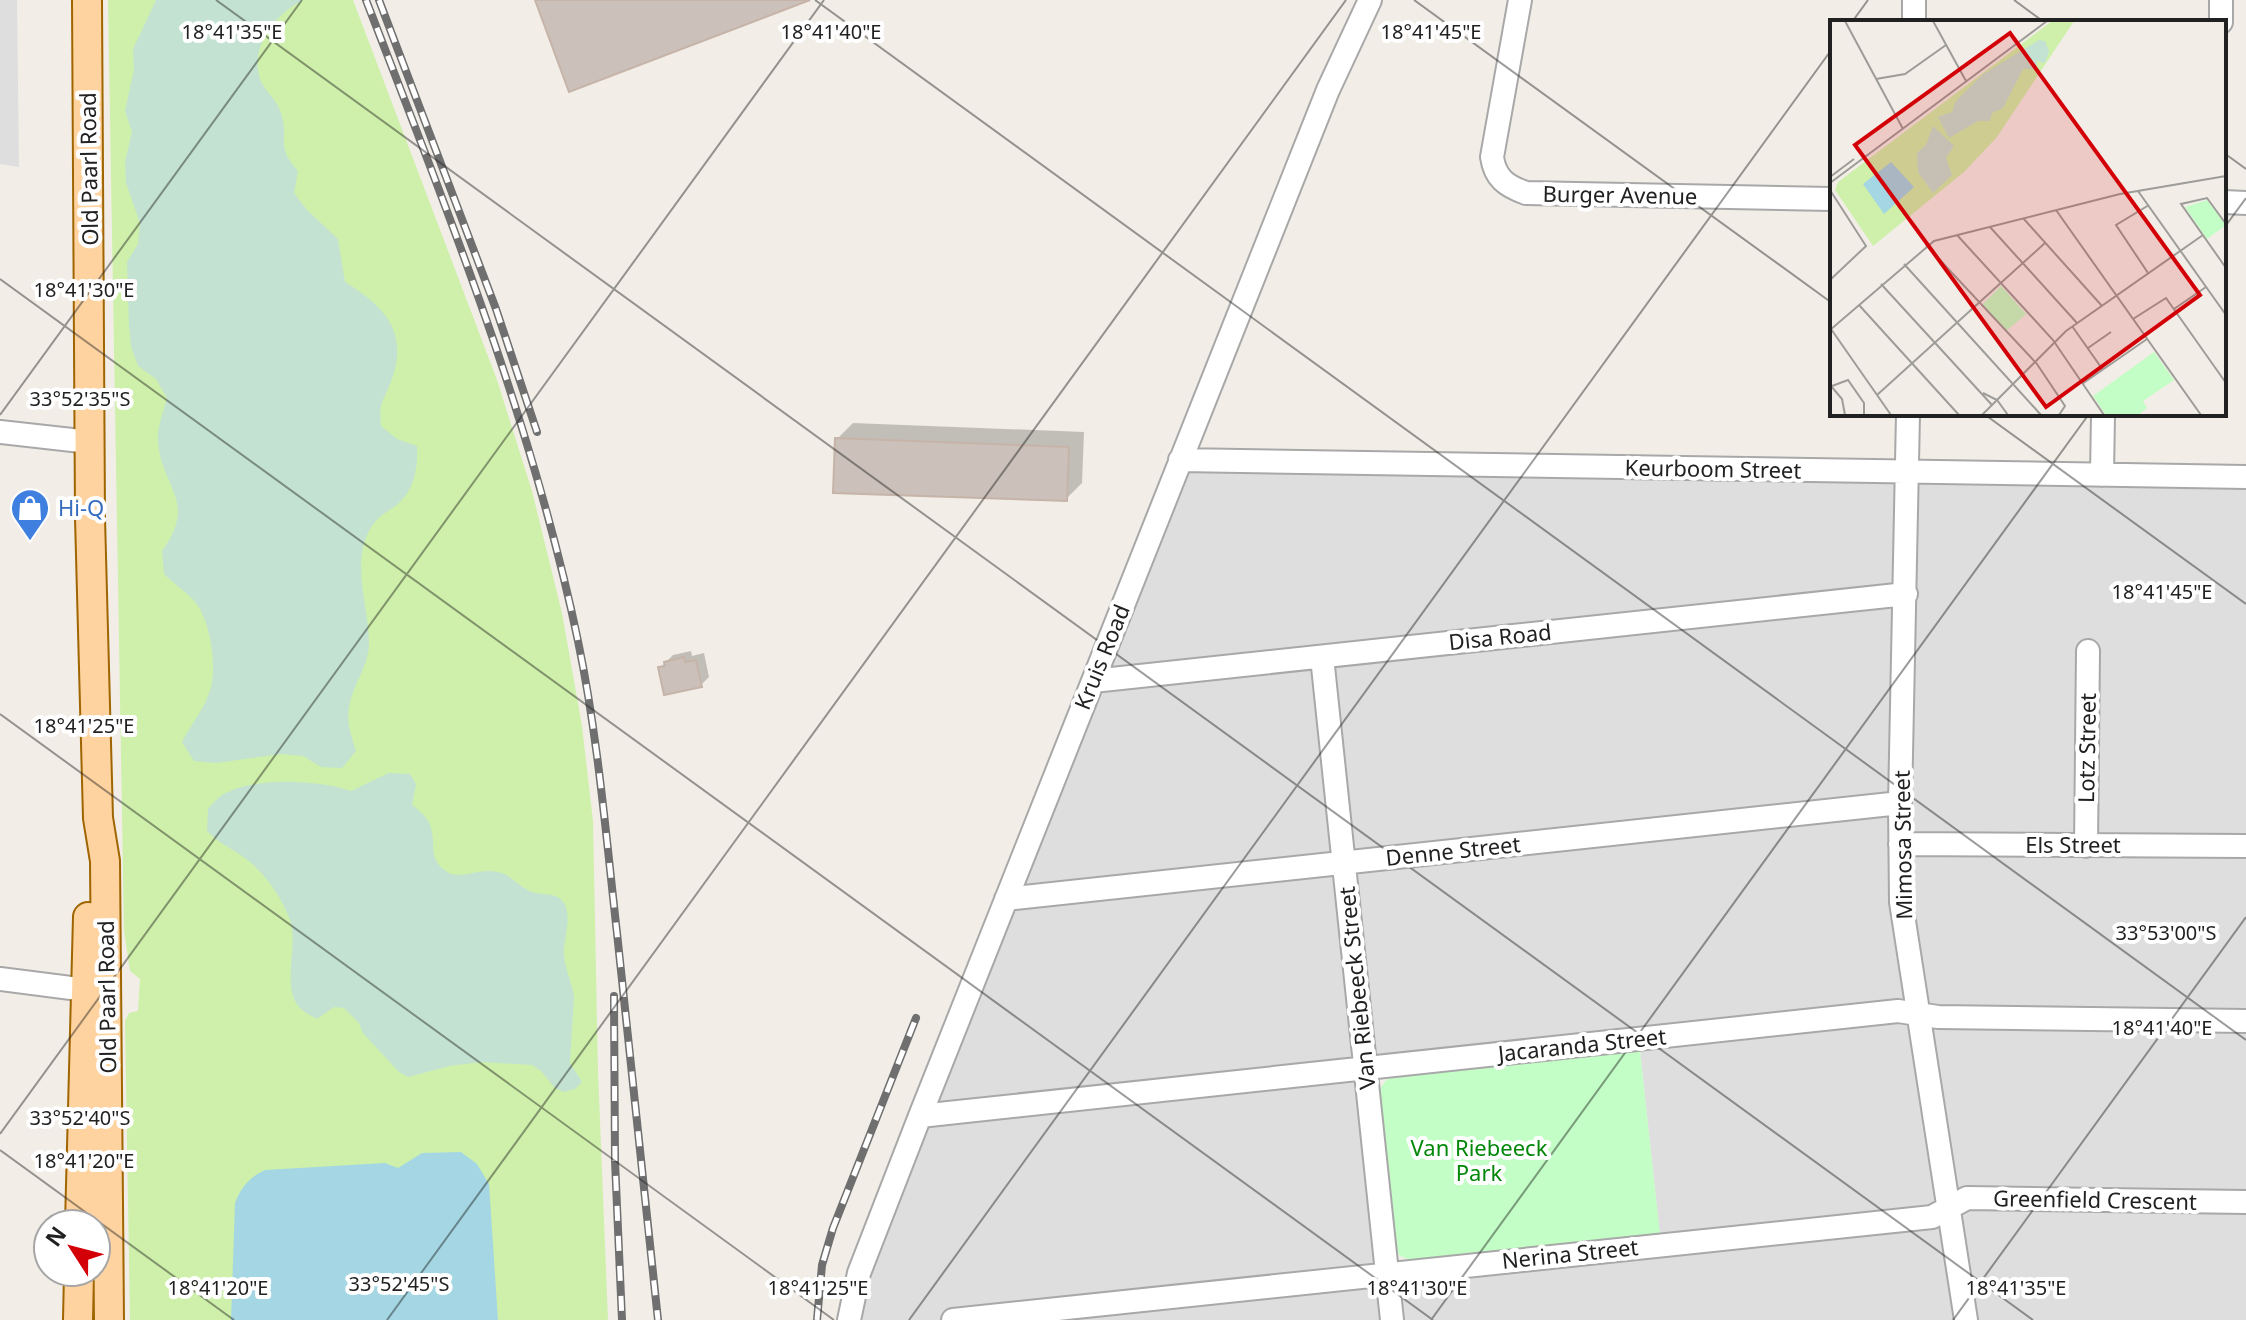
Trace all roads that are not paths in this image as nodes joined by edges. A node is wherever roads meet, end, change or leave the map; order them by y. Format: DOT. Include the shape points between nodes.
graph roads {
  1 [pos="87,0"];
  2 [pos="1370,0"];
  3 [pos="1520,0"];
  4 [pos="1830,199"];
  5 [pos="2226,202"];
  6 [pos="2246,203"];
  7 [pos="1908,416"];
  8 [pos="2103,416"];
  9 [pos="0,432"];
  10 [pos="90,442"];
  11 [pos="1180,460"];
  12 [pos="1907,472"];
  13 [pos="2102,475"];
  14 [pos="2246,477"];
  15 [pos="1906,594"];
  16 [pos="2088,651"];
  17 [pos="1322,657"];
  18 [pos="1093,681"];
  19 [pos="1900,803"];
  20 [pos="1900,844"];
  21 [pos="2086,846"];
  22 [pos="2246,846"];
  23 [pos="1344,863"];
  24 [pos="1006,899"];
  25 [pos="0,979"];
  26 [pos="96,992"];
  27 [pos="1917,1014"];
  28 [pos="2246,1021"];
  29 [pos="1365,1067"];
  30 [pos="920,1116"];
  31 [pos="2246,1202"];
  32 [pos="81,1208"];
  33 [pos="1947,1209"];
  34 [pos="1387,1273"];
  35 [pos="79,1288"];
  36 [pos="78,1320"];
  37 [pos="109,1320"];
  38 [pos="849,1320"];
  39 [pos="953,1320"];
  40 [pos="1392,1320"];
  41 [pos="1966,1320"];
  1 -- 10 [label="main road, Old Paarl Road"];
  2 -- 11 [label="street, Kruis Road" via="1328,90"];
  3 -- 4 [label="street, Burger Avenue" via="1492,157 1494,169 1512,188 1526,193"];
  5 -- 6 [label="street"];
  7 -- 12 [label="street, Mimosa Street"];
  8 -- 13 [label="street"];
  9 -- 10 [label="street"];
  10 -- 26 [label="main road, Old Paarl Road"];
  11 -- 12 [label="street, Keurboom Street"];
  11 -- 18 [label="street, Kruis Road"];
  12 -- 13 [label="street, Keurboom Street"];
  12 -- 15 [label="street, Mimosa Street"];
  13 -- 14 [label="street, Keurboom Street"];
  15 -- 17 [label="street, Disa Road"];
  15 -- 19 [label="street, Mimosa Street"];
  16 -- 21 [label="street, Lotz Street"];
  17 -- 18 [label="street, Disa Road"];
  17 -- 23 [label="street, Van Riebeeck Street"];
  18 -- 24 [label="street, Kruis Road"];
  19 -- 20 [label="street, Mimosa Street"];
  19 -- 23 [label="street, Denne Street"];
  20 -- 21 [label="street, Els Street"];
  20 -- 27 [label="street, Mimosa Street" via="1901,902"];
  21 -- 22 [label="street, Els Street"];
  23 -- 24 [label="street, Denne Street"];
  23 -- 29 [label="street, Van Riebeeck Street"];
  24 -- 30 [label="street, Kruis Road"];
  25 -- 26 [label="street"];
  26 -- 32 [label="main road, Old Paarl Road"];
  26 -- 37 [label="main road, Old Paarl Road"];
  27 -- 28 [label="street, Jacaranda Street"];
  27 -- 29 [label="street, Jacaranda Street" via="1898,1011"];
  27 -- 33 [label="street, Mimosa Street"];
  29 -- 30 [label="street, Jacaranda Street"];
  29 -- 34 [label="street, Van Riebeeck Street"];
  30 -- 38 [label="street, Kruis Road" via="859,1273"];
  31 -- 33 [label="street, Greenfield Crescent" via="1967,1198"];
  33 -- 34 [label="street, Nerina Street" via="1932,1217"];
  33 -- 41 [label="street, Mimosa Street"];
  34 -- 39 [label="street, Nerina Street"];
  34 -- 40 [label="street, Van Riebeeck Street"];
  35 -- 36 [label="main road"];
}
